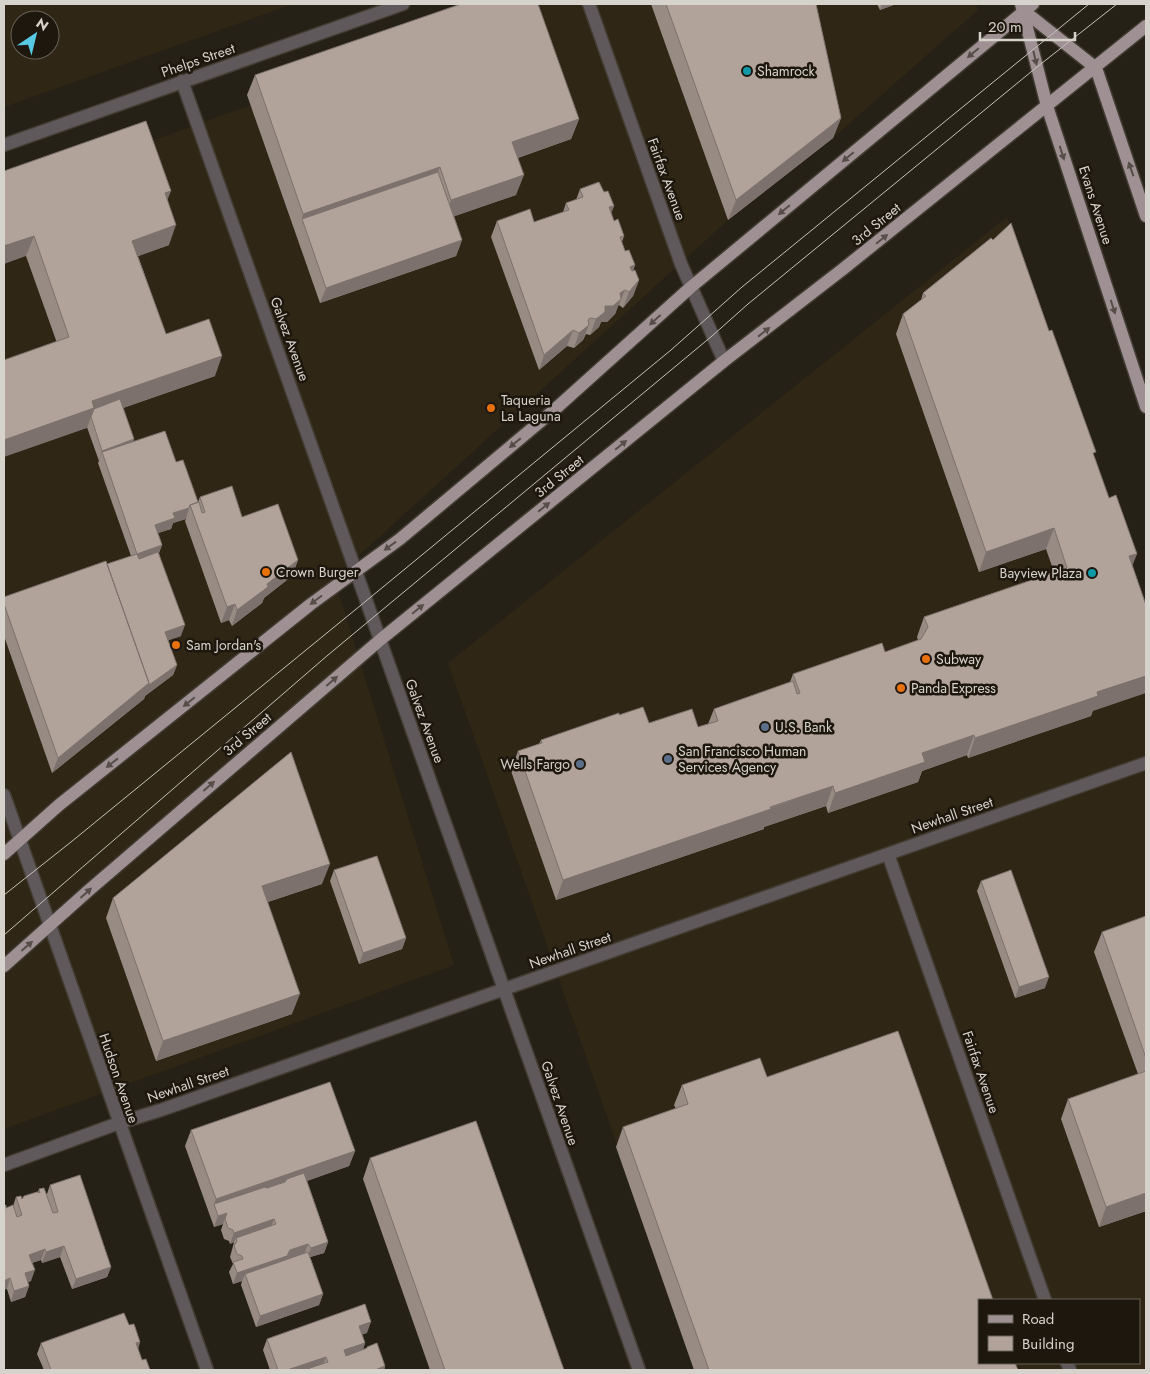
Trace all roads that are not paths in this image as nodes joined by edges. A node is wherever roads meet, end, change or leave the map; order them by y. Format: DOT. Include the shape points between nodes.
graph roads {
  1 [pos="403,4"];
  2 [pos="589,4"];
  3 [pos="1026,6"];
  4 [pos="1146,26"];
  5 [pos="1096,68"];
  6 [pos="182,82"];
  7 [pos="1047,106"];
  8 [pos="4,145"];
  9 [pos="1146,216"];
  10 [pos="691,287"];
  11 [pos="724,361"];
  12 [pos="1146,407"];
  13 [pos="355,571"];
  14 [pos="380,640"];
  15 [pos="1146,763"];
  16 [pos="4,796"];
  17 [pos="19,840"];
  18 [pos="4,854"];
  19 [pos="888,854"];
  20 [pos="50,926"];
  21 [pos="4,966"];
  22 [pos="504,989"];
  23 [pos="119,1123"];
  24 [pos="4,1165"];
  25 [pos="1045,1299"];
  26 [pos="207,1370"];
  27 [pos="639,1370"];
  1 -- 6 [label="street, Phelps Street"];
  2 -- 10 [label="street, Fairfax Avenue"];
  3 -- 5 [label="main road"];
  3 -- 7 [label="main road, Evans Avenue, one-way"];
  3 -- 10 [label="main road, one-way"];
  4 -- 5 [label="main road, 3rd Street"];
  5 -- 7 [label="main road, 3rd Street"];
  9 -- 5 [label="main road, one-way"];
  6 -- 8 [label="street, Phelps Street"];
  6 -- 13 [label="street, Galvez Avenue"];
  11 -- 7 [label="main road, 3rd Street, one-way"];
  7 -- 12 [label="main road, Evans Avenue, one-way"];
  10 -- 11 [label="street, Fairfax Avenue"];
  10 -- 13 [label="main road, one-way" via="553,411 400,539"];
  14 -- 11 [label="main road, 3rd Street, one-way"];
  13 -- 14 [label="street, Galvez Avenue"];
  13 -- 17 [label="main road, one-way"];
  20 -- 14 [label="main road, 3rd Street, one-way"];
  14 -- 22 [label="street, Galvez Avenue"];
  15 -- 19 [label="street, Newhall Street"];
  16 -- 17 [label="street, Hudson Avenue"];
  17 -- 18 [label="main road"];
  17 -- 20 [label="street, Hudson Avenue"];
  19 -- 22 [label="street, Newhall Street"];
  19 -- 25 [label="street, Fairfax Avenue"];
  21 -- 20 [label="main road, 3rd Street, one-way"];
  20 -- 23 [label="street, Hudson Avenue"];
  22 -- 23 [label="street, Newhall Street"];
  22 -- 27 [label="street, Galvez Avenue"];
  23 -- 24 [label="street, Newhall Street"];
  23 -- 26 [label="street, Hudson Avenue"];
}
